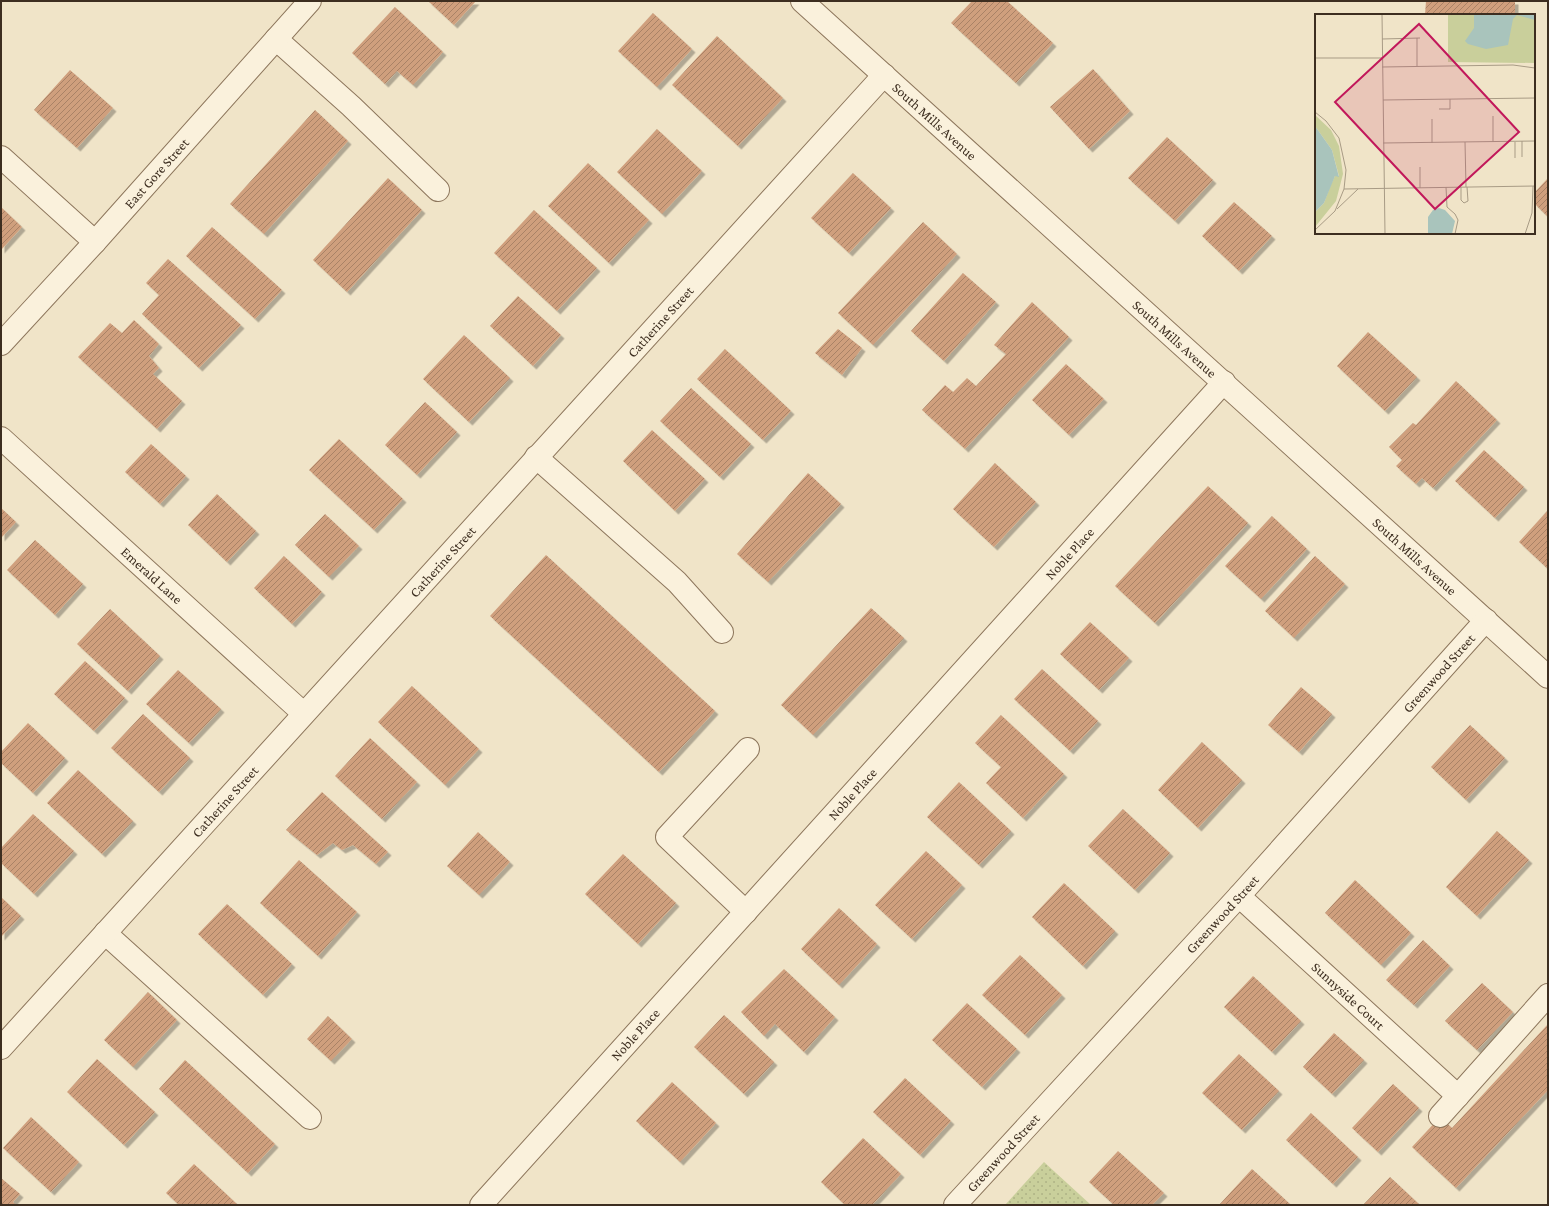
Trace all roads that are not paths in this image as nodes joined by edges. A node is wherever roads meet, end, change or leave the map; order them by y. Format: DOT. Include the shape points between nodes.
graph roads {
  1 [pos="310,1"];
  2 [pos="802,1"];
  3 [pos="276,39"];
  4 [pos="884,75"];
  5 [pos="1,157"];
  6 [pos="438,190"];
  7 [pos="95,242"];
  8 [pos="1,344"];
  9 [pos="1224,382"];
  10 [pos="1,438"];
  11 [pos="536,457"];
  12 [pos="1486,620"];
  13 [pos="722,632"];
  14 [pos="1548,677"];
  15 [pos="303,713"];
  16 [pos="748,748"];
  17 [pos="1239,896"];
  18 [pos="746,912"];
  19 [pos="105,933"];
  20 [pos="1548,995"];
  21 [pos="1,1048"];
  22 [pos="1458,1096"];
  23 [pos="1440,1116"];
  24 [pos="310,1118"];
  25 [pos="481,1205"];
  26 [pos="955,1205"];
  1 -- 3 [label="street, East Gore Street"];
  2 -- 4 [label="street, South Mills Avenue"];
  3 -- 6 [label="street" via="351,106"];
  3 -- 7 [label="street, East Gore Street"];
  4 -- 9 [label="street, South Mills Avenue"];
  4 -- 11 [label="street, Catherine Street"];
  5 -- 7 [label="street"];
  7 -- 8 [label="street, East Gore Street"];
  9 -- 12 [label="street, South Mills Avenue"];
  9 -- 18 [label="street, Noble Place"];
  10 -- 15 [label="street, Emerald Lane"];
  11 -- 13 [label="street" via="677,582"];
  11 -- 15 [label="street, Catherine Street"];
  12 -- 14 [label="street, South Mills Avenue"];
  12 -- 17 [label="street, Greenwood Street"];
  15 -- 19 [label="street, Catherine Street"];
  16 -- 18 [label="street" via="667,837"];
  17 -- 22 [label="street, Sunnyside Court"];
  17 -- 26 [label="street, Greenwood Street"];
  18 -- 25 [label="street, Noble Place"];
  19 -- 21 [label="street, Catherine Street"];
  19 -- 24 [label="street"];
  20 -- 22 [label="street"];
  22 -- 23 [label="street"];
}
